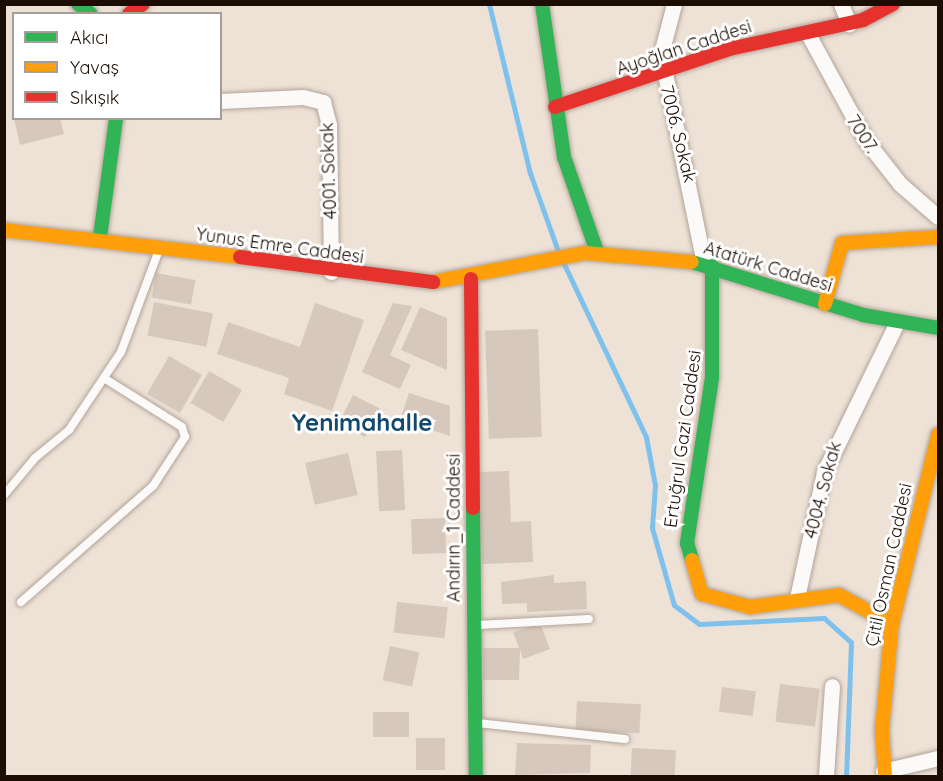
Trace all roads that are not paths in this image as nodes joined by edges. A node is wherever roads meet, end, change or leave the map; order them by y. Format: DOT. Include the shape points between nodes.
graph roads {
  1 [pos="542,4"];
  2 [pos="674,4"];
  3 [pos="841,4"];
  4 [pos="893,4"];
  5 [pos="849,24"];
  6 [pos="808,34"];
  7 [pos="664,75"];
  8 [pos="222,101"];
  9 [pos="555,107"];
  10 [pos="116,120"];
  11 [pos="939,217"];
  12 [pos="4,230"];
  13 [pos="100,237"];
  14 [pos="939,237"];
  15 [pos="160,247"];
  16 [pos="591,253"];
  17 [pos="708,265"];
  18 [pos="331,272"];
  19 [pos="471,279"];
  20 [pos="825,303"];
  21 [pos="897,322"];
  22 [pos="939,328"];
  23 [pos="104,378"];
  24 [pos="939,435"];
  25 [pos="4,495"];
  26 [pos="797,598"];
  27 [pos="21,602"];
  28 [pos="590,619"];
  29 [pos="892,624"];
  30 [pos="471,625"];
  31 [pos="832,686"];
  32 [pos="474,722"];
  33 [pos="625,739"];
  34 [pos="939,758"];
  35 [pos="884,774"];
  36 [pos="476,777"];
  37 [pos="826,777"];
  1 -- 9 [label="street"];
  2 -- 7 [label="street, 7006. Sokak" via="663,37"];
  3 -- 5 [label="street"];
  4 -- 5 [label="street, Ayoğlan Caddesi"];
  5 -- 6 [label="street, Ayoğlan Caddesi"];
  6 -- 7 [label="street, Ayoğlan Caddesi" via="729,49"];
  6 -- 11 [label="street, 7007." via="867,142 900,183"];
  7 -- 9 [label="street, Ayoğlan Caddesi"];
  7 -- 17 [label="street, 7006. Sokak"];
  8 -- 18 [label="street, 4001. Sokak" via="303,97 323,102 329,125"];
  9 -- 16 [label="street" via="564,157"];
  10 -- 13 [label="street"];
  12 -- 13 [label="street, Yunus Emre Caddesi"];
  13 -- 15 [label="street, Yunus Emre Caddesi"];
  14 -- 20 [label="street" via="842,243"];
  15 -- 18 [label="street, Yunus Emre Caddesi"];
  15 -- 23 [label="lane" via="130,332"];
  16 -- 17 [label="street, Atatürk Caddesi"];
  16 -- 19 [label="street, Yunus Emre Caddesi"];
  17 -- 20 [label="street, Atatürk Caddesi"];
  17 -- 26 [label="street, Ertuğrul Gazi Caddesi" via="712,377 689,521 690,562 702,594 714,600 750,607"];
  18 -- 19 [label="street, Yunus Emre Caddesi" via="402,282"];
  19 -- 30 [label="street, Andırın_1 Caddesi"];
  20 -- 21 [label="street, Atatürk Caddesi"];
  21 -- 22 [label="street, Atatürk Caddesi"];
  21 -- 26 [label="street, 4004. Sokak" via="824,472"];
  23 -- 25 [label="lane" via="69,430 34,458"];
  23 -- 27 [label="lane" via="182,426 185,436 153,486"];
  24 -- 29 [label="street, Çitil Osman Caddesi"];
  26 -- 29 [label="street, Ertuğrul Gazi Caddesi" via="839,595"];
  28 -- 30 [label="lane"];
  29 -- 35 [label="street, Çitil Osman Caddesi"];
  30 -- 32 [label="street, Andırın_1 Caddesi"];
  31 -- 37 [label="street"];
  32 -- 33 [label="lane"];
  32 -- 36 [label="street, Andırın_1 Caddesi"];
  34 -- 35 [label="street"];
}
